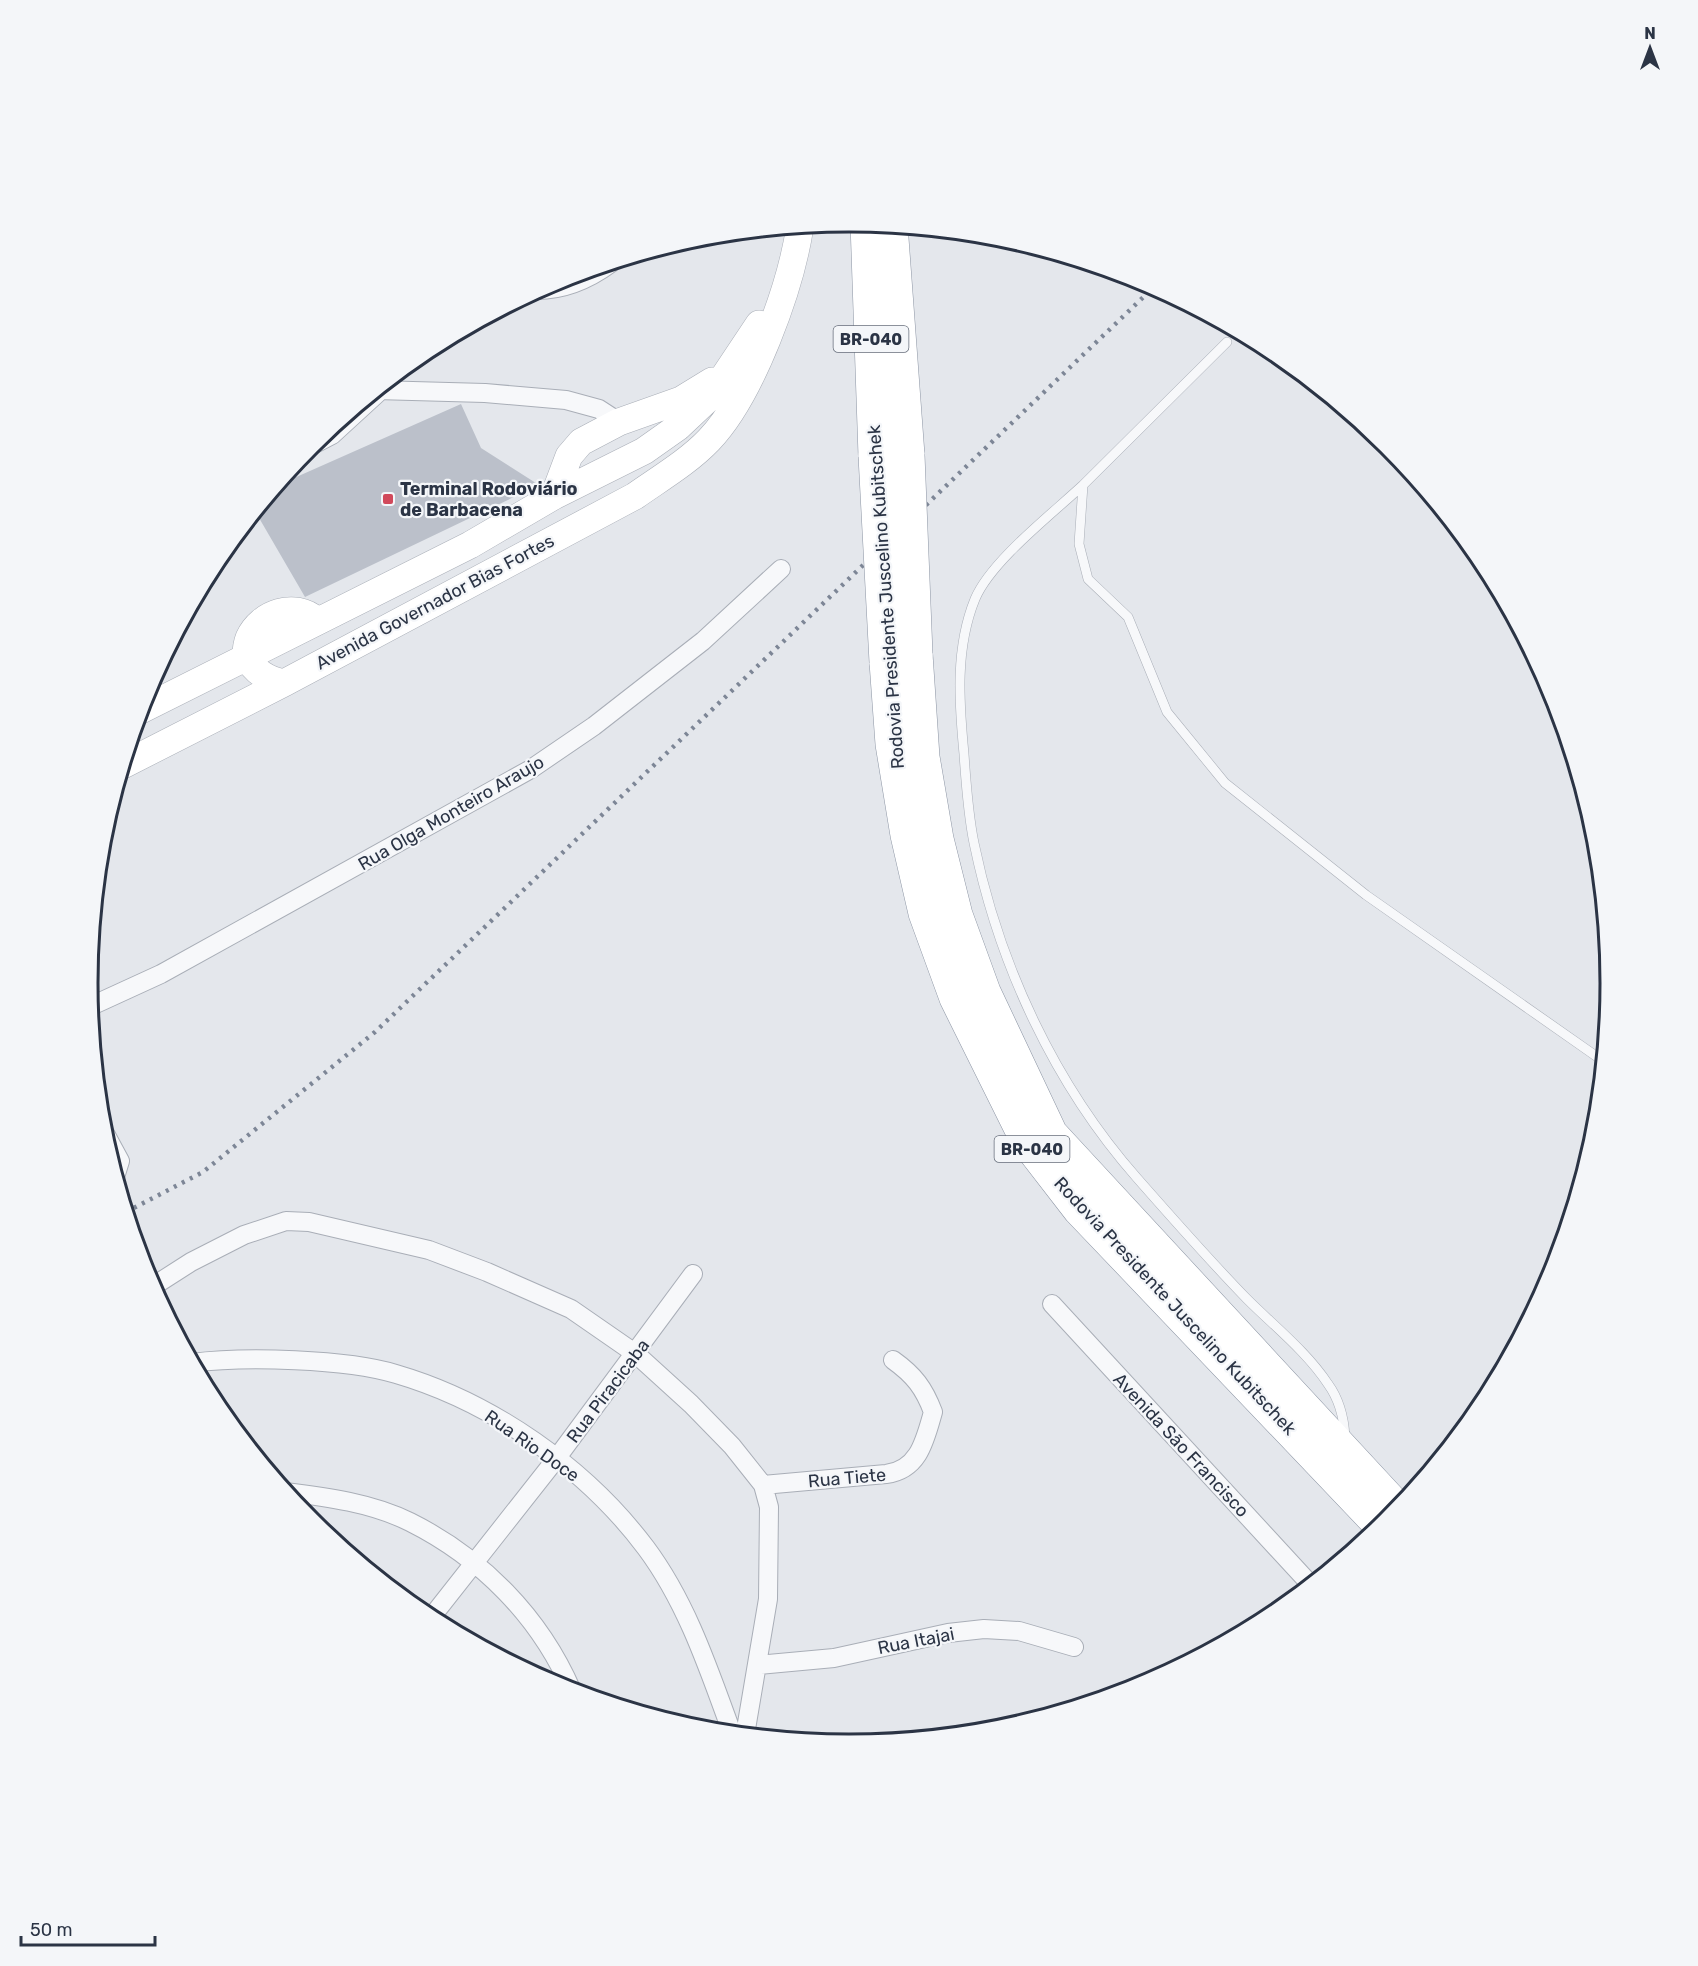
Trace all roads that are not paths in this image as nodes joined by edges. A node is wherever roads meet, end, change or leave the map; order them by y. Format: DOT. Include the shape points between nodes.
graph roads {
  1 [pos="867,232"];
  2 [pos="892,233"];
  3 [pos="799,237"];
  4 [pos="595,276"];
  5 [pos="575,283"];
  6 [pos="1227,342"];
  7 [pos="731,370"];
  8 [pos="388,390"];
  9 [pos="619,422"];
  10 [pos="644,451"];
  11 [pos="1083,485"];
  12 [pos="554,496"];
  13 [pos="635,496"];
  14 [pos="781,569"];
  15 [pos="246,656"];
  16 [pos="901,658"];
  17 [pos="284,683"];
  18 [pos="151,705"];
  19 [pos="131,761"];
  20 [pos="98,1003"];
  21 [pos="1597,1056"];
  22 [pos="693,1274"];
  23 [pos="160,1282"];
  24 [pos="1052,1304"];
  25 [pos="636,1354"];
  26 [pos="893,1360"];
  27 [pos="200,1363"];
  28 [pos="1346,1454"];
  29 [pos="556,1459"];
  30 [pos="763,1485"];
  31 [pos="299,1494"];
  32 [pos="1391,1502"];
  33 [pos="1375,1519"];
  34 [pos="476,1562"];
  35 [pos="1306,1579"];
  36 [pos="436,1611"];
  37 [pos="1074,1647"];
  38 [pos="758,1665"];
  39 [pos="564,1678"];
  40 [pos="729,1724"];
  41 [pos="746,1727"];
  1 -- 16 [label="highway, Rodovia Presidente Juscelino Kubitschek / BR-040, bridge" via="875,456"];
  2 -- 16 [label="highway, Rodovia Presidente Juscelino Kubitschek / BR-040, bridge" via="908,455"];
  3 -- 7 [label="main road, Avenida Governador Bias Fortes" via="759,326"];
  3 -- 13 [label="main road, Avenida Governador Bias Fortes" via="760,357 733,409 708,441"];
  4 -- 5 [label="street"];
  6 -- 11 [label="lane"];
  7 -- 9 [label="main road" via="681,400"];
  7 -- 10 [label="main road, Avenida Governador Bias Fortes" via="694,414"];
  8 -- 9 [label="street" via="566,400 599,409"];
  9 -- 10 [label="main road" via="638,437"];
  9 -- 12 [label="main road" via="581,441 569,456"];
  10 -- 12 [label="main road, Avenida Governador Bias Fortes"];
  10 -- 13 [label="main road" via="647,465"];
  11 -- 21 [label="lane" via="1079,544 1088,579 1128,616 1167,712 1225,783 1366,895"];
  11 -- 28 [label="lane" via="995,568 976,596 966,627 960,687 974,843 1016,977 1052,1057 1087,1116 1221,1272 1319,1371 1338,1403"];
  12 -- 15 [label="main road, Avenida Governador Bias Fortes" via="470,545"];
  13 -- 17 [label="main road, Avenida Governador Bias Fortes"];
  14 -- 20 [label="street, Rua Olga Monteiro Araujo" via="703,641 594,726 531,769 161,974"];
  15 -- 17 [label="main road" via="261,675"];
  15 -- 18 [label="main road, Avenida Governador Bias Fortes"];
  16 -- 28 [label="highway, Rodovia Presidente Juscelino Kubitschek / BR-040" via="956,915 984,992 1051,1134"];
  16 -- 33 [label="highway, Rodovia Presidente Juscelino Kubitschek / BR-040" via="892,744 925,913 956,998 1028,1143 1079,1209"];
  17 -- 19 [label="main road, Avenida Governador Bias Fortes"];
  22 -- 25 [label="street, Rua Piracicaba"];
  23 -- 25 [label="street" via="191,1262 267,1226 286,1221 309,1222 429,1250 530,1290 571,1309"];
  24 -- 35 [label="street, Avenida São Francisco"];
  25 -- 29 [label="street, Rua Piracicaba"];
  25 -- 30 [label="street" via="692,1404"];
  26 -- 30 [label="street, Rua Tiete" via="926,1391 933,1412 915,1459 906,1469"];
  27 -- 29 [label="street, Rua Rio Doce" via="342,1364 394,1373 438,1388 501,1421"];
  28 -- 32 [label="highway, Rodovia Presidente Juscelino Kubitschek / BR-040"];
  29 -- 34 [label="street, Rua Piracicaba"];
  29 -- 40 [label="street, Rua Rio Doce" via="600,1494 647,1549 682,1605"];
  30 -- 38 [label="street" via="769,1507 768,1599"];
  31 -- 34 [label="street" via="359,1504 409,1521"];
  34 -- 36 [label="street, Rua Piracicaba"];
  34 -- 39 [label="street" via="525,1612"];
  37 -- 38 [label="street, Rua Itajai" via="1019,1631 984,1629 834,1658"];
  38 -- 41 [label="street"];
}
